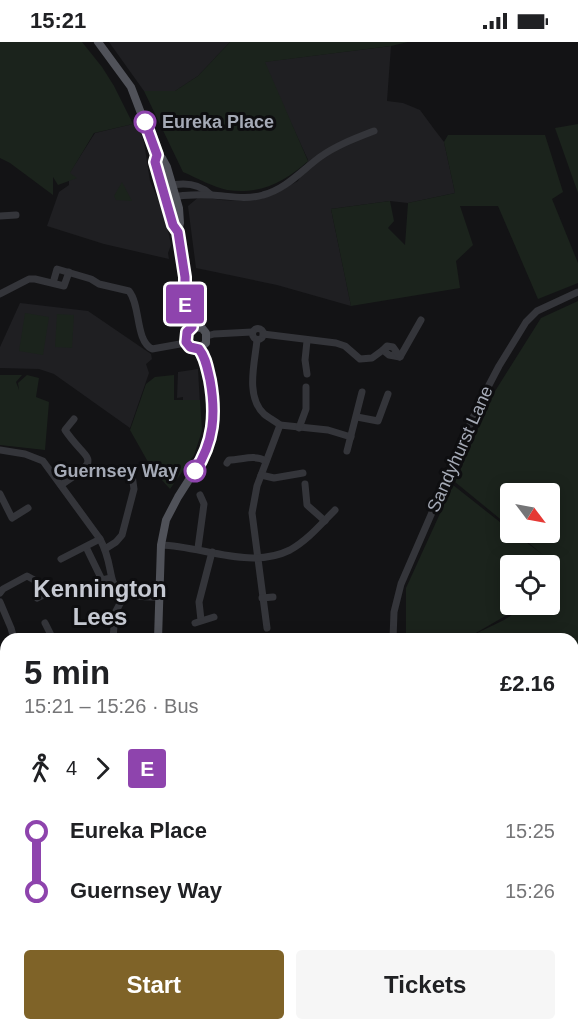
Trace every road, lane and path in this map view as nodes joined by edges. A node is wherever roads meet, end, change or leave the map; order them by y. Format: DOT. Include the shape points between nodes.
graph roads {
  1 [pos="98,42"];
  2 [pos="374,130"];
  3 [pos="157,155"];
  4 [pos="172,185"];
  5 [pos="162,188"];
  6 [pos="210,194"];
  7 [pos="176,196"];
  8 [pos="166,198"];
  9 [pos="16,215"];
  10 [pos="0,216"];
  11 [pos="178,232"];
  12 [pos="69,272"];
  13 [pos="53,283"];
  14 [pos="578,292"];
  15 [pos="0,294"];
  16 [pos="421,320"];
  17 [pos="192,327"];
  18 [pos="207,336"];
  19 [pos="260,337"];
  20 [pos="185,339"];
  21 [pos="307,340"];
  22 [pos="199,349"];
  23 [pos="307,374"];
  24 [pos="306,387"];
  25 [pos="362,392"];
  26 [pos="388,394"];
  27 [pos="357,417"];
  28 [pos="74,419"];
  29 [pos="280,425"];
  30 [pos="299,428"];
  31 [pos="351,437"];
  32 [pos="0,450"];
  33 [pos="347,451"];
  34 [pos="266,460"];
  35 [pos="227,463"];
  36 [pos="303,473"];
  37 [pos="261,475"];
  38 [pos="132,476"];
  39 [pos="305,484"];
  40 [pos="61,485"];
  41 [pos="0,494"];
  42 [pos="200,495"];
  43 [pos="28,508"];
  44 [pos="335,510"];
  45 [pos="325,521"];
  46 [pos="100,539"];
  47 [pos="161,544"];
  48 [pos="86,547"];
  49 [pos="198,548"];
  50 [pos="105,549"];
  51 [pos="212,552"];
  52 [pos="256,557"];
  53 [pos="61,559"];
  54 [pos="111,578"];
  55 [pos="0,593"];
  56 [pos="125,594"];
  57 [pos="159,597"];
  58 [pos="273,597"];
  59 [pos="37,598"];
  60 [pos="262,598"];
  61 [pos="0,602"];
  62 [pos="214,617"];
  63 [pos="45,623"];
  64 [pos="267,628"];
  65 [pos="12,633"];
  66 [pos="50,633"];
  67 [pos="113,633"];
  68 [pos="158,633"];
  69 [pos="393,633"];
  1 -- 3 [label="main road" via="131,87"];
  2 -- 6 [label="street" via="324,155 276,190 249,197"];
  3 -- 4 [label="main road" via="167,167"];
  3 -- 5 [label="main road" via="155,162"];
  4 -- 5 [label="street"];
  4 -- 6 [label="street" via="191,184"];
  4 -- 7 [label="main road"];
  5 -- 8 [label="main road"];
  6 -- 7 [label="street"];
  7 -- 8 [label="street"];
  7 -- 11 [label="main road"];
  8 -- 11 [label="main road"];
  9 -- 10 [label="street"];
  11 -- 17 [label="main road" via="185,306"];
  12 -- 13 [label="street" via="64,286"];
  12 -- 13 [label="street" via="57,269"];
  12 -- 20 [label="street" via="129,291 144,342 149,347 180,344"];
  13 -- 15 [label="street" via="29,279"];
  14 -- 69 [label="street, Sandyhurst Lane" via="547,305 531,317 493,376 401,584 393,612"];
  16 -- 21 [label="street" via="400,357 383,350 372,358 360,358 345,346"];
  17 -- 18 [label="main road" via="202,328"];
  17 -- 20 [label="main road"];
  18 -- 19 [label="street" via="252,332 253,337"];
  18 -- 22 [label="main road"];
  19 -- 21 [label="street"];
  19 -- 29 [label="street" via="255,399 264,413"];
  20 -- 22 [label="main road" via="190,347"];
  21 -- 23 [label="street"];
  22 -- 47 [label="main road" via="205,356 213,401 211,440 171,507"];
  24 -- 30 [label="street" via="306,409"];
  25 -- 27 [label="street"];
  26 -- 27 [label="street" via="377,422"];
  27 -- 31 [label="street"];
  28 -- 40 [label="street" via="65,430 87,454 88,463"];
  29 -- 30 [label="street"];
  29 -- 34 [label="street"];
  30 -- 31 [label="street"];
  31 -- 33 [label="street"];
  32 -- 40 [label="street" via="40,458"];
  34 -- 35 [label="street" via="256,457"];
  34 -- 37 [label="street"];
  36 -- 37 [label="street" via="274,478"];
  37 -- 52 [label="street" via="252,513"];
  38 -- 50 [label="street" via="134,489 122,535"];
  39 -- 45 [label="street" via="307,505"];
  40 -- 46 [label="street"];
  41 -- 43 [label="street" via="12,518"];
  42 -- 49 [label="street" via="204,504"];
  44 -- 45 [label="street"];
  45 -- 52 [label="street" via="290,550"];
  46 -- 48 [label="street"];
  46 -- 50 [label="street"];
  47 -- 49 [label="street"];
  47 -- 57 [label="main road"];
  48 -- 53 [label="street"];
  48 -- 54 [label="street" via="102,580"];
  49 -- 51 [label="street"];
  50 -- 54 [label="street"];
  51 -- 52 [label="street"];
  51 -- 62 [label="street" via="198,622"];
  52 -- 60 [label="street"];
  54 -- 56 [label="street"];
  55 -- 59 [label="street" via="27,576 45,594"];
  56 -- 57 [label="street"];
  56 -- 67 [label="street" via="115,613"];
  57 -- 68 [label="main road"];
  58 -- 60 [label="street"];
  60 -- 64 [label="street"];
  61 -- 65 [label="street"];
  63 -- 66 [label="street"];
}
